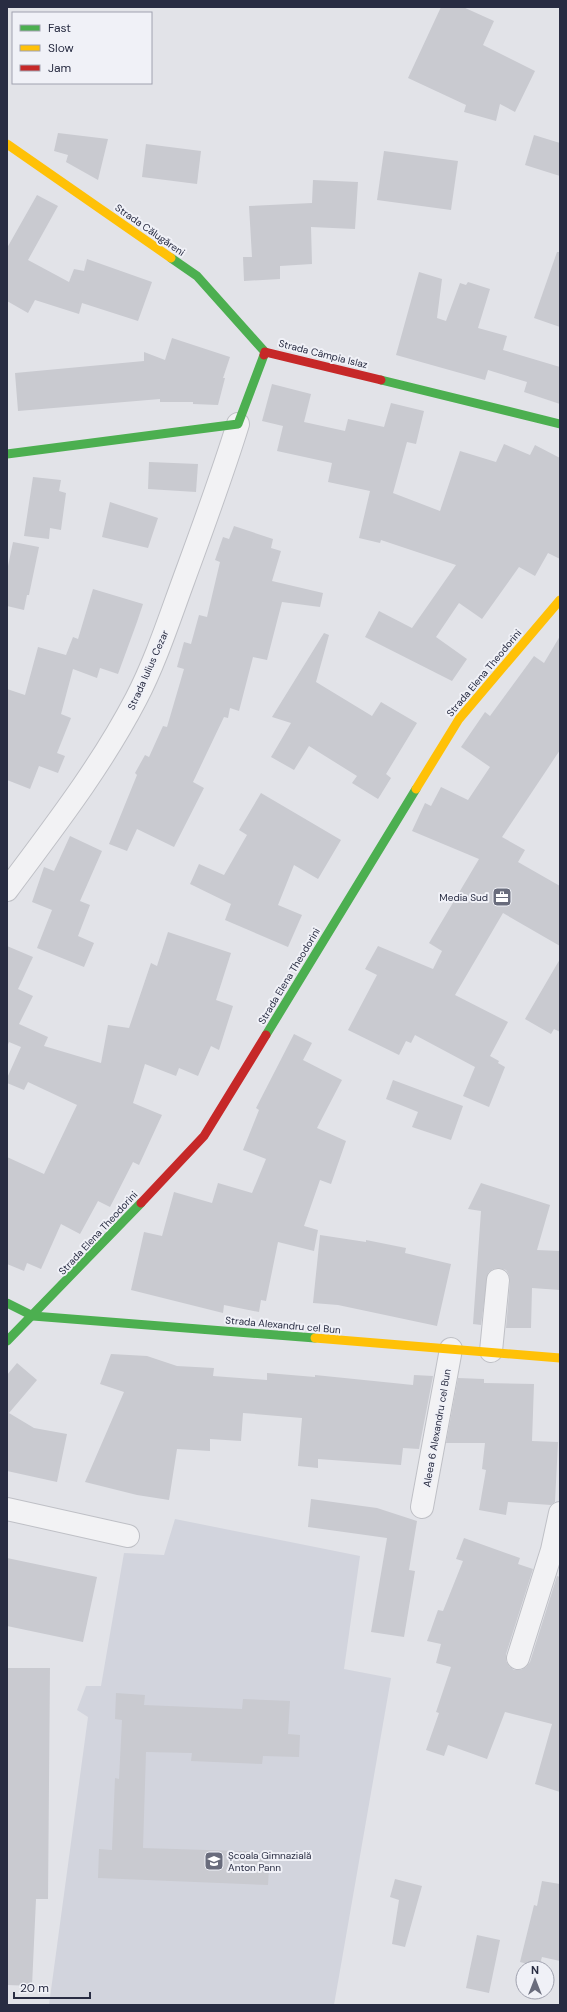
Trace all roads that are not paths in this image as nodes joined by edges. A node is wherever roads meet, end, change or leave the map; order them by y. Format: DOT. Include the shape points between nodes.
graph roads {
  1 [pos="7,144"];
  2 [pos="266,352"];
  3 [pos="238,424"];
  4 [pos="560,424"];
  5 [pos="7,454"];
  6 [pos="560,600"];
  7 [pos="7,890"];
  8 [pos="498,1280"];
  9 [pos="7,1303"];
  10 [pos="34,1316"];
  11 [pos="7,1341"];
  12 [pos="451,1349"];
  13 [pos="491,1351"];
  14 [pos="560,1358"];
  15 [pos="422,1507"];
  16 [pos="7,1509"];
  17 [pos="560,1513"];
  18 [pos="128,1536"];
  19 [pos="518,1658"];
  1 -- 2 [label="street, Strada Călugăreni" via="197,276"];
  2 -- 3 [label="street, Strada Câmpia Islaz"];
  2 -- 4 [label="street, Strada Câmpia Islaz"];
  3 -- 5 [label="street"];
  3 -- 7 [label="street, Strada Iulius Cezar" via="171,616 137,698 106,753"];
  6 -- 10 [label="street, Strada Elena Theodorini" via="459,719 204,1136"];
  8 -- 13 [label="street"];
  9 -- 10 [label="street, Strada Alexandru cel Bun"];
  10 -- 11 [label="street, Strada Elena Theodorini"];
  10 -- 12 [label="street, Strada Alexandru cel Bun"];
  12 -- 13 [label="street, Strada Alexandru cel Bun"];
  12 -- 15 [label="street, Aleea 6 Alexandru cel Bun"];
  13 -- 14 [label="street, Strada Alexandru cel Bun"];
  16 -- 18 [label="street"];
  17 -- 19 [label="street" via="552,1550"];
}
